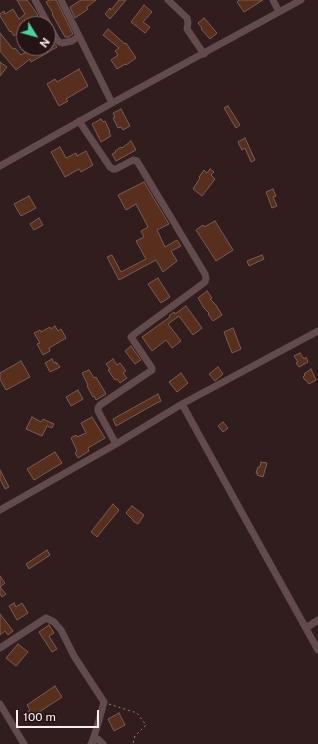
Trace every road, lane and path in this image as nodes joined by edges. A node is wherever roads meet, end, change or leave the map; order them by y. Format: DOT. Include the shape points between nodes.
graph roads {
  1 [pos="35,0"];
  2 [pos="61,0"];
  3 [pos="168,0"];
  4 [pos="273,0"];
  5 [pos="301,0"];
  6 [pos="279,12"];
  7 [pos="44,16"];
  8 [pos="79,36"];
  9 [pos="56,38"];
  10 [pos="204,54"];
  11 [pos="112,103"];
  12 [pos="79,121"];
  13 [pos="0,166"];
  14 [pos="318,330"];
  15 [pos="182,404"];
  16 [pos="116,444"];
  17 [pos="0,510"];
  18 [pos="318,620"];
  19 [pos="306,628"];
  20 [pos="0,648"];
  21 [pos="318,650"];
  22 [pos="104,702"];
  23 [pos="0,704"];
  24 [pos="92,743"];
  25 [pos="24,744"];
  26 [pos="103,744"];
  27 [pos="133,744"];
  1 -- 7 [label="street"];
  2 -- 8 [label="street"];
  3 -- 10 [label="street" via="187,18 187,29"];
  4 -- 6 [label="street"];
  5 -- 6 [label="street"];
  6 -- 10 [label="street"];
  8 -- 9 [label="street" via="62,42"];
  8 -- 11 [label="street"];
  10 -- 11 [label="street"];
  11 -- 12 [label="street"];
  12 -- 13 [label="street"];
  12 -- 16 [label="street" via="110,167 116,169 133,160 137,161 206,278 205,282 131,337 152,370 98,408"];
  14 -- 15 [label="street"];
  15 -- 16 [label="street"];
  15 -- 19 [label="street"];
  16 -- 17 [label="street"];
  18 -- 19 [label="street"];
  19 -- 21 [label="street"];
  20 -- 22 [label="street" via="46,618 49,619 61,630 74,656"];
  22 -- 24 [label="street"];
  22 -- 27 [label="path" via="137,713 146,725 135,736"];
  23 -- 25 [label="street"];
  24 -- 26 [label="street" via="98,739"];
}
